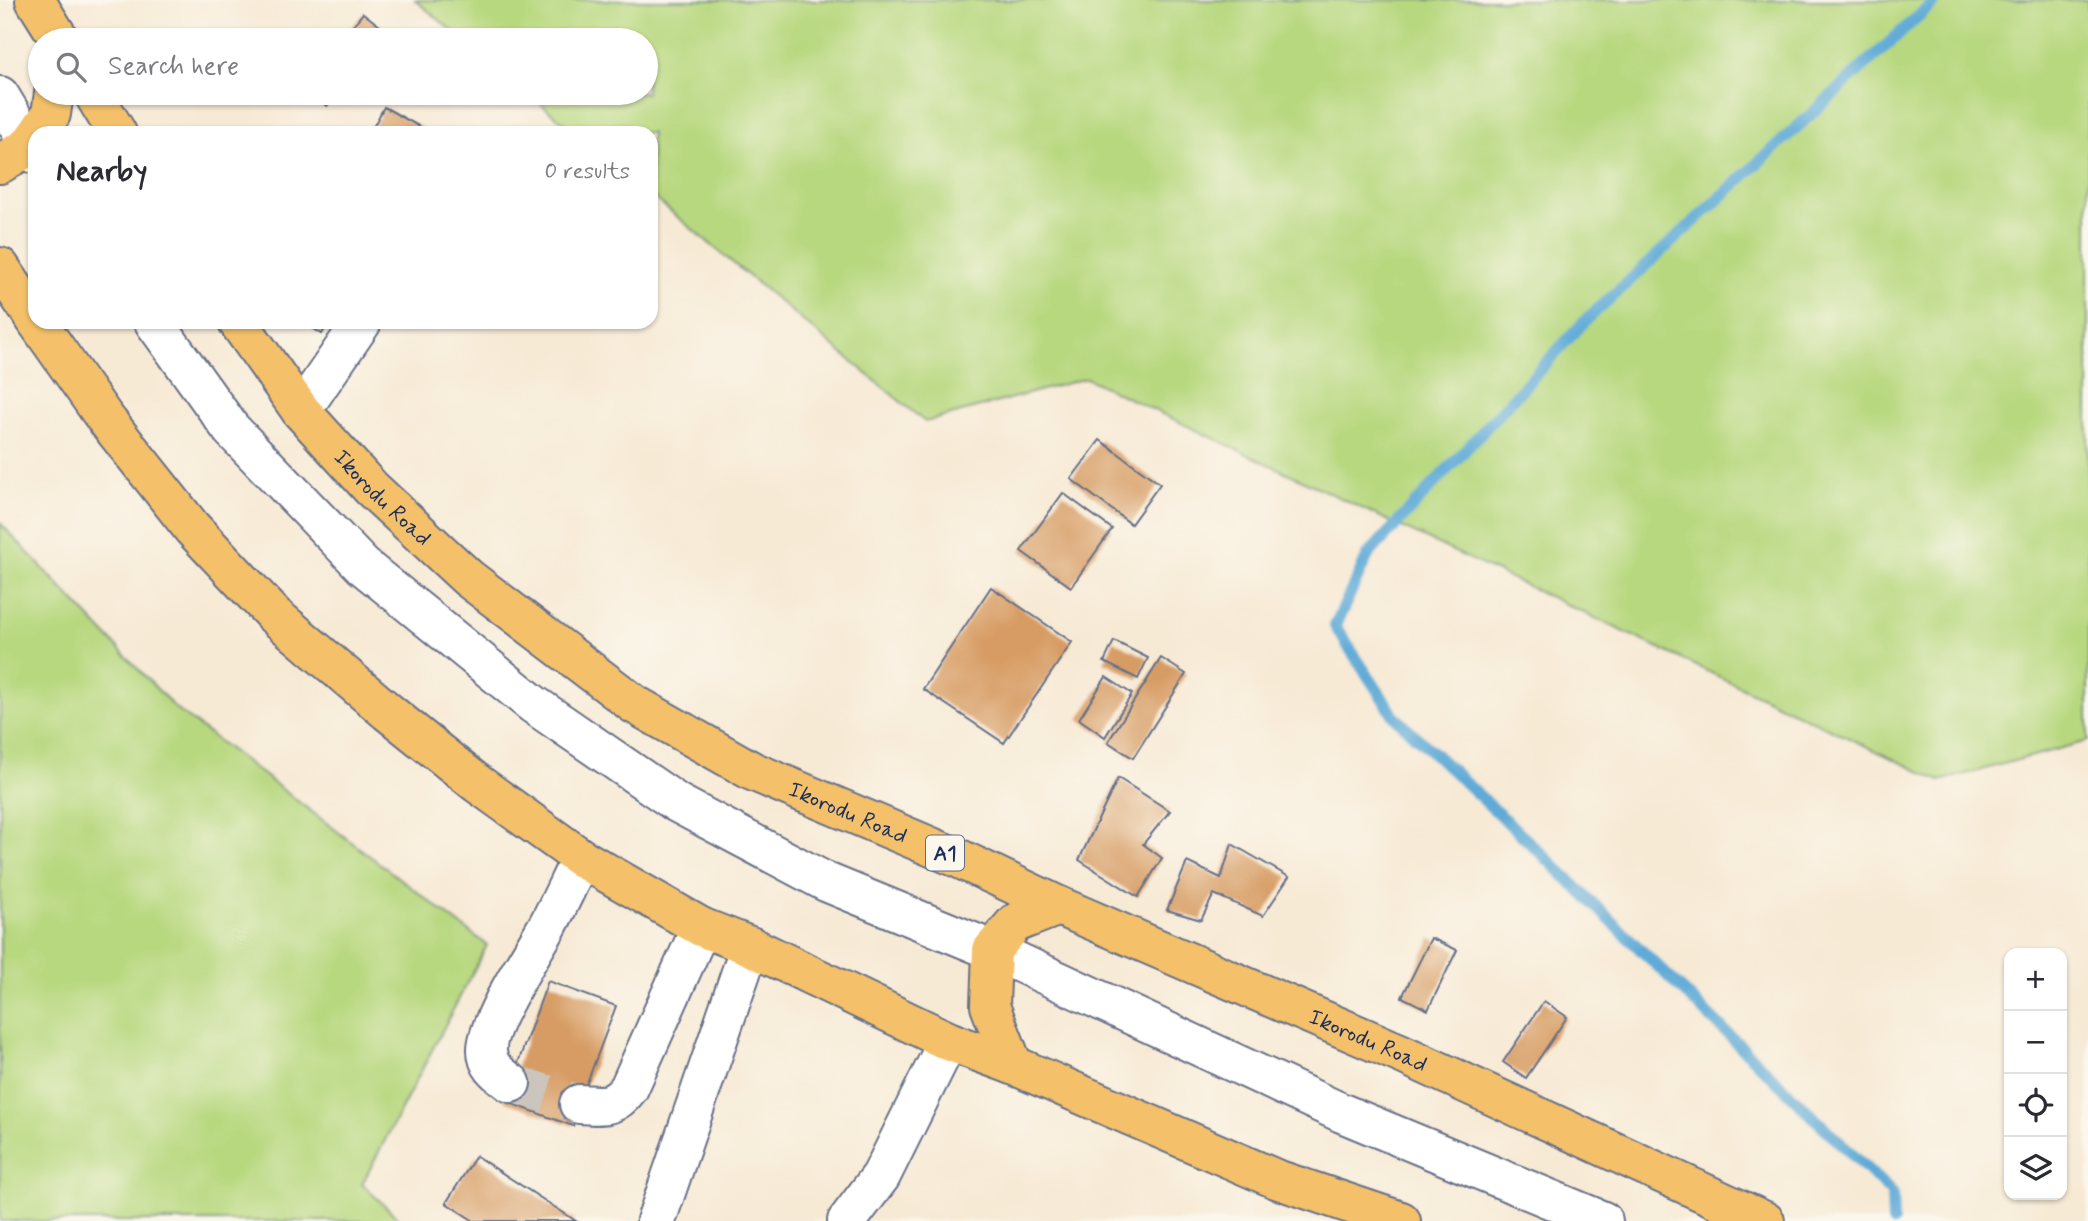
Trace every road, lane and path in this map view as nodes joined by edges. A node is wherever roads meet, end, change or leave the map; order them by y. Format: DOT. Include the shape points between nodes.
graph roads {
  1 [pos="35,0"];
  2 [pos="52,28"];
  3 [pos="0,96"];
  4 [pos="52,105"];
  5 [pos="100,105"];
  6 [pos="42,126"];
  7 [pos="113,126"];
  8 [pos="27,147"];
  9 [pos="0,267"];
  10 [pos="28,308"];
  11 [pos="42,329"];
  12 [pos="159,329"];
  13 [pos="243,329"];
  14 [pos="357,329"];
  15 [pos="301,411"];
  16 [pos="581,858"];
  17 [pos="1059,906"];
  18 [pos="702,927"];
  19 [pos="750,946"];
  20 [pos="992,950"];
  21 [pos="948,1041"];
  22 [pos="1013,1065"];
  23 [pos="511,1083"];
  24 [pos="579,1104"];
  25 [pos="656,1221"];
  26 [pos="847,1221"];
  27 [pos="1401,1221"];
  28 [pos="1603,1221"];
  29 [pos="1765,1221"];
  1 -- 2 [label="highway"];
  3 -- 8 [label="street"];
  4 -- 6 [label="highway"];
  5 -- 7 [label="highway"];
  9 -- 10 [label="highway"];
  11 -- 16 [label="highway" via="191,528 274,615 468,776"];
  12 -- 20 [label="street" via="231,429 363,566 533,704 688,809 826,882"];
  13 -- 15 [label="highway, Ikorodu Road / A1"];
  14 -- 15 [label="street"];
  15 -- 17 [label="highway, Ikorodu Road / A1" via="371,488 468,578 634,704 752,771"];
  16 -- 18 [label="highway"];
  16 -- 23 [label="street" via="490,1035 490,1062 494,1071"];
  17 -- 20 [label="highway" via="1015,923"];
  17 -- 29 [label="highway, Ikorodu Road / A1" via="1402,1054"];
  18 -- 19 [label="highway"];
  18 -- 24 [label="street" via="629,1088 620,1100 607,1106"];
  19 -- 21 [label="highway"];
  19 -- 25 [label="street"];
  20 -- 22 [label="highway" via="990,1006"];
  20 -- 28 [label="street" via="1342,1113"];
  21 -- 22 [label="highway"];
  21 -- 26 [label="street" via="881,1176"];
  22 -- 27 [label="highway" via="1276,1179"];
}
